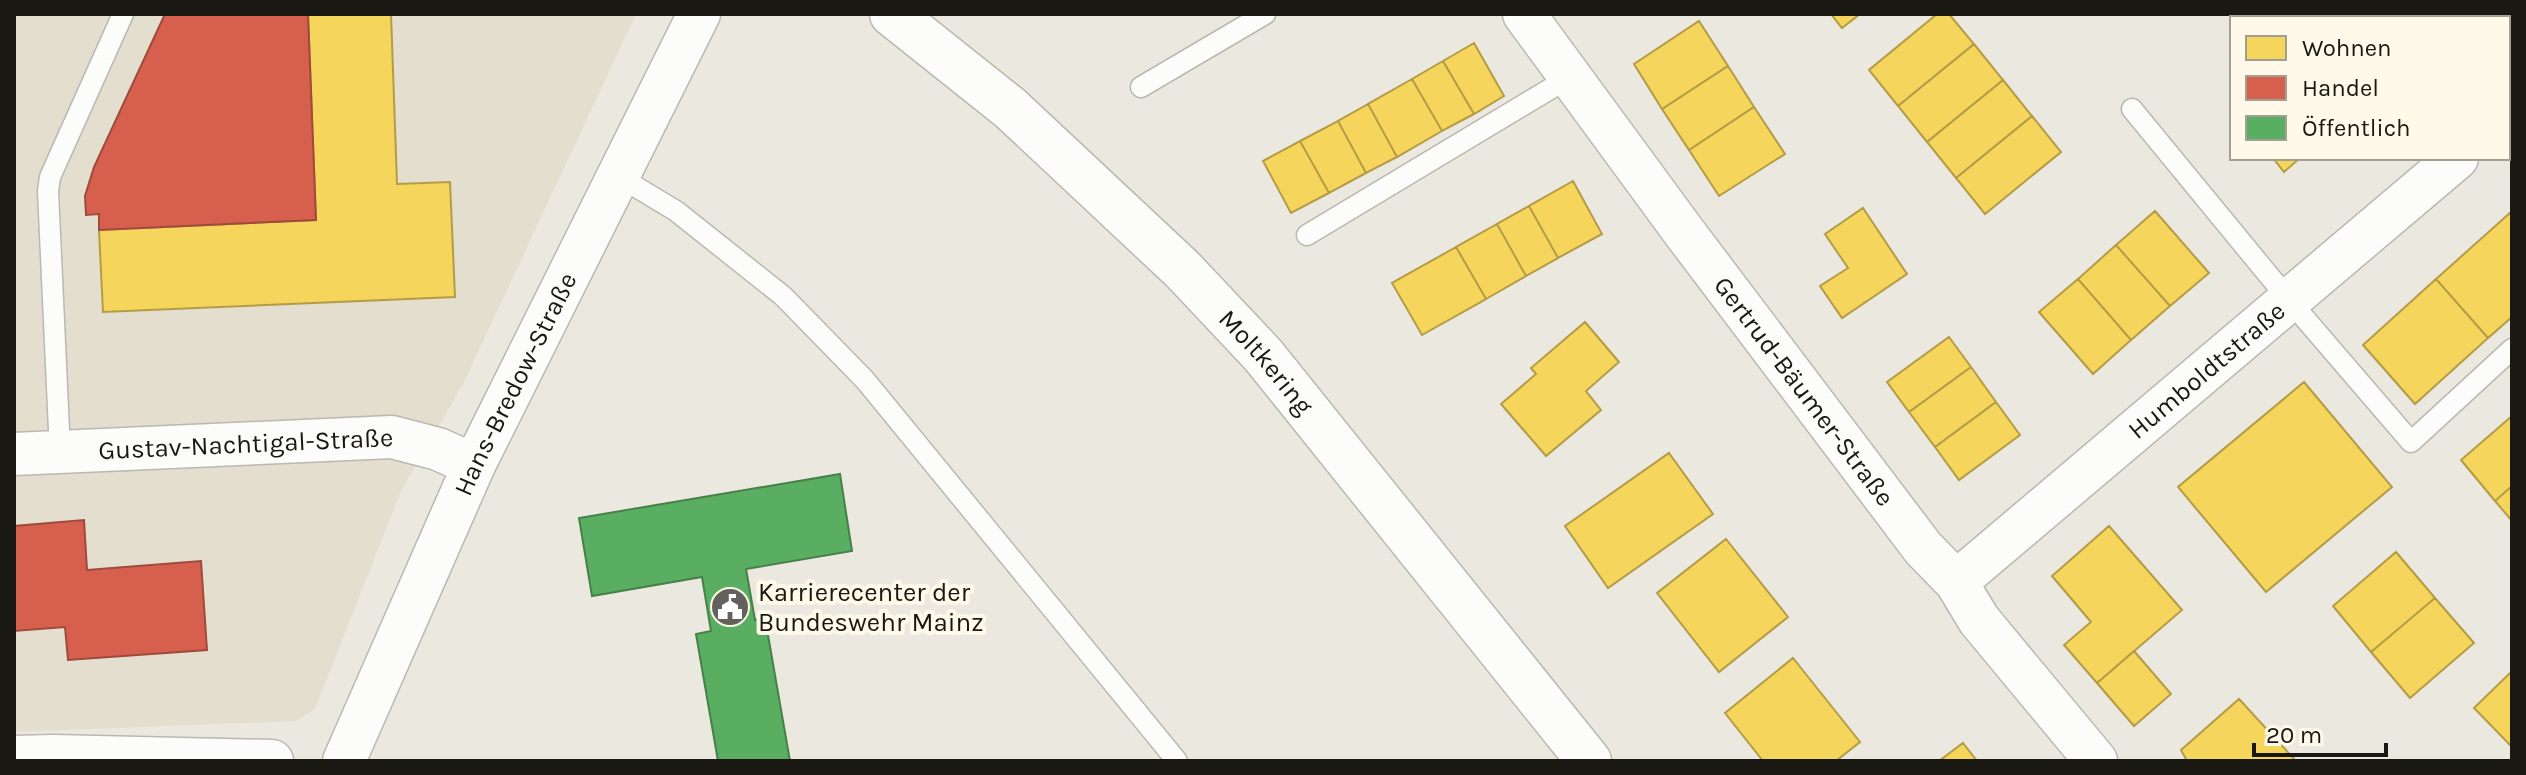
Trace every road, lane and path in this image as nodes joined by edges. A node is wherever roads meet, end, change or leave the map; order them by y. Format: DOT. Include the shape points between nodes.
graph roads {
  1 [pos="123,14"];
  2 [pos="699,14"];
  3 [pos="892,14"];
  4 [pos="1265,14"];
  5 [pos="1524,14"];
  6 [pos="1570,77"];
  7 [pos="1141,87"];
  8 [pos="2132,109"];
  9 [pos="2455,160"];
  10 [pos="618,176"];
  11 [pos="1307,235"];
  12 [pos="2289,300"];
  13 [pos="2512,349"];
  14 [pos="60,452"];
  15 [pos="14,454"];
  16 [pos="474,465"];
  17 [pos="1956,582"];
  18 [pos="14,757"];
  19 [pos="272,761"];
  20 [pos="344,761"];
  21 [pos="1177,761"];
  22 [pos="1589,761"];
  23 [pos="2096,761"];
  1 -- 14 [label="lane" via="50,177"];
  2 -- 10 [label="street, Hans-Bredow-Straße"];
  3 -- 22 [label="street, Moltkering" via="1010,108 1182,269 1253,344"];
  4 -- 7 [label="lane"];
  5 -- 6 [label="street, Gertrud-Bäumer-Straße"];
  6 -- 11 [label="lane"];
  6 -- 17 [label="street, Gertrud-Bäumer-Straße" via="1923,548"];
  8 -- 12 [label="lane"];
  9 -- 12 [label="street, Humboldtstraße"];
  10 -- 16 [label="street, Hans-Bredow-Straße"];
  10 -- 21 [label="lane" via="676,211 783,296 865,380"];
  12 -- 13 [label="lane" via="2411,442"];
  12 -- 17 [label="street, Humboldtstraße"];
  14 -- 15 [label="street, Gustav-Nachtigal-Straße"];
  14 -- 16 [label="street, Gustav-Nachtigal-Straße" via="392,437"];
  16 -- 20 [label="street, Hans-Bredow-Straße"];
  17 -- 23 [label="street, Gertrud-Bäumer-Straße" via="1979,620"];
  18 -- 19 [label="street"];
}
